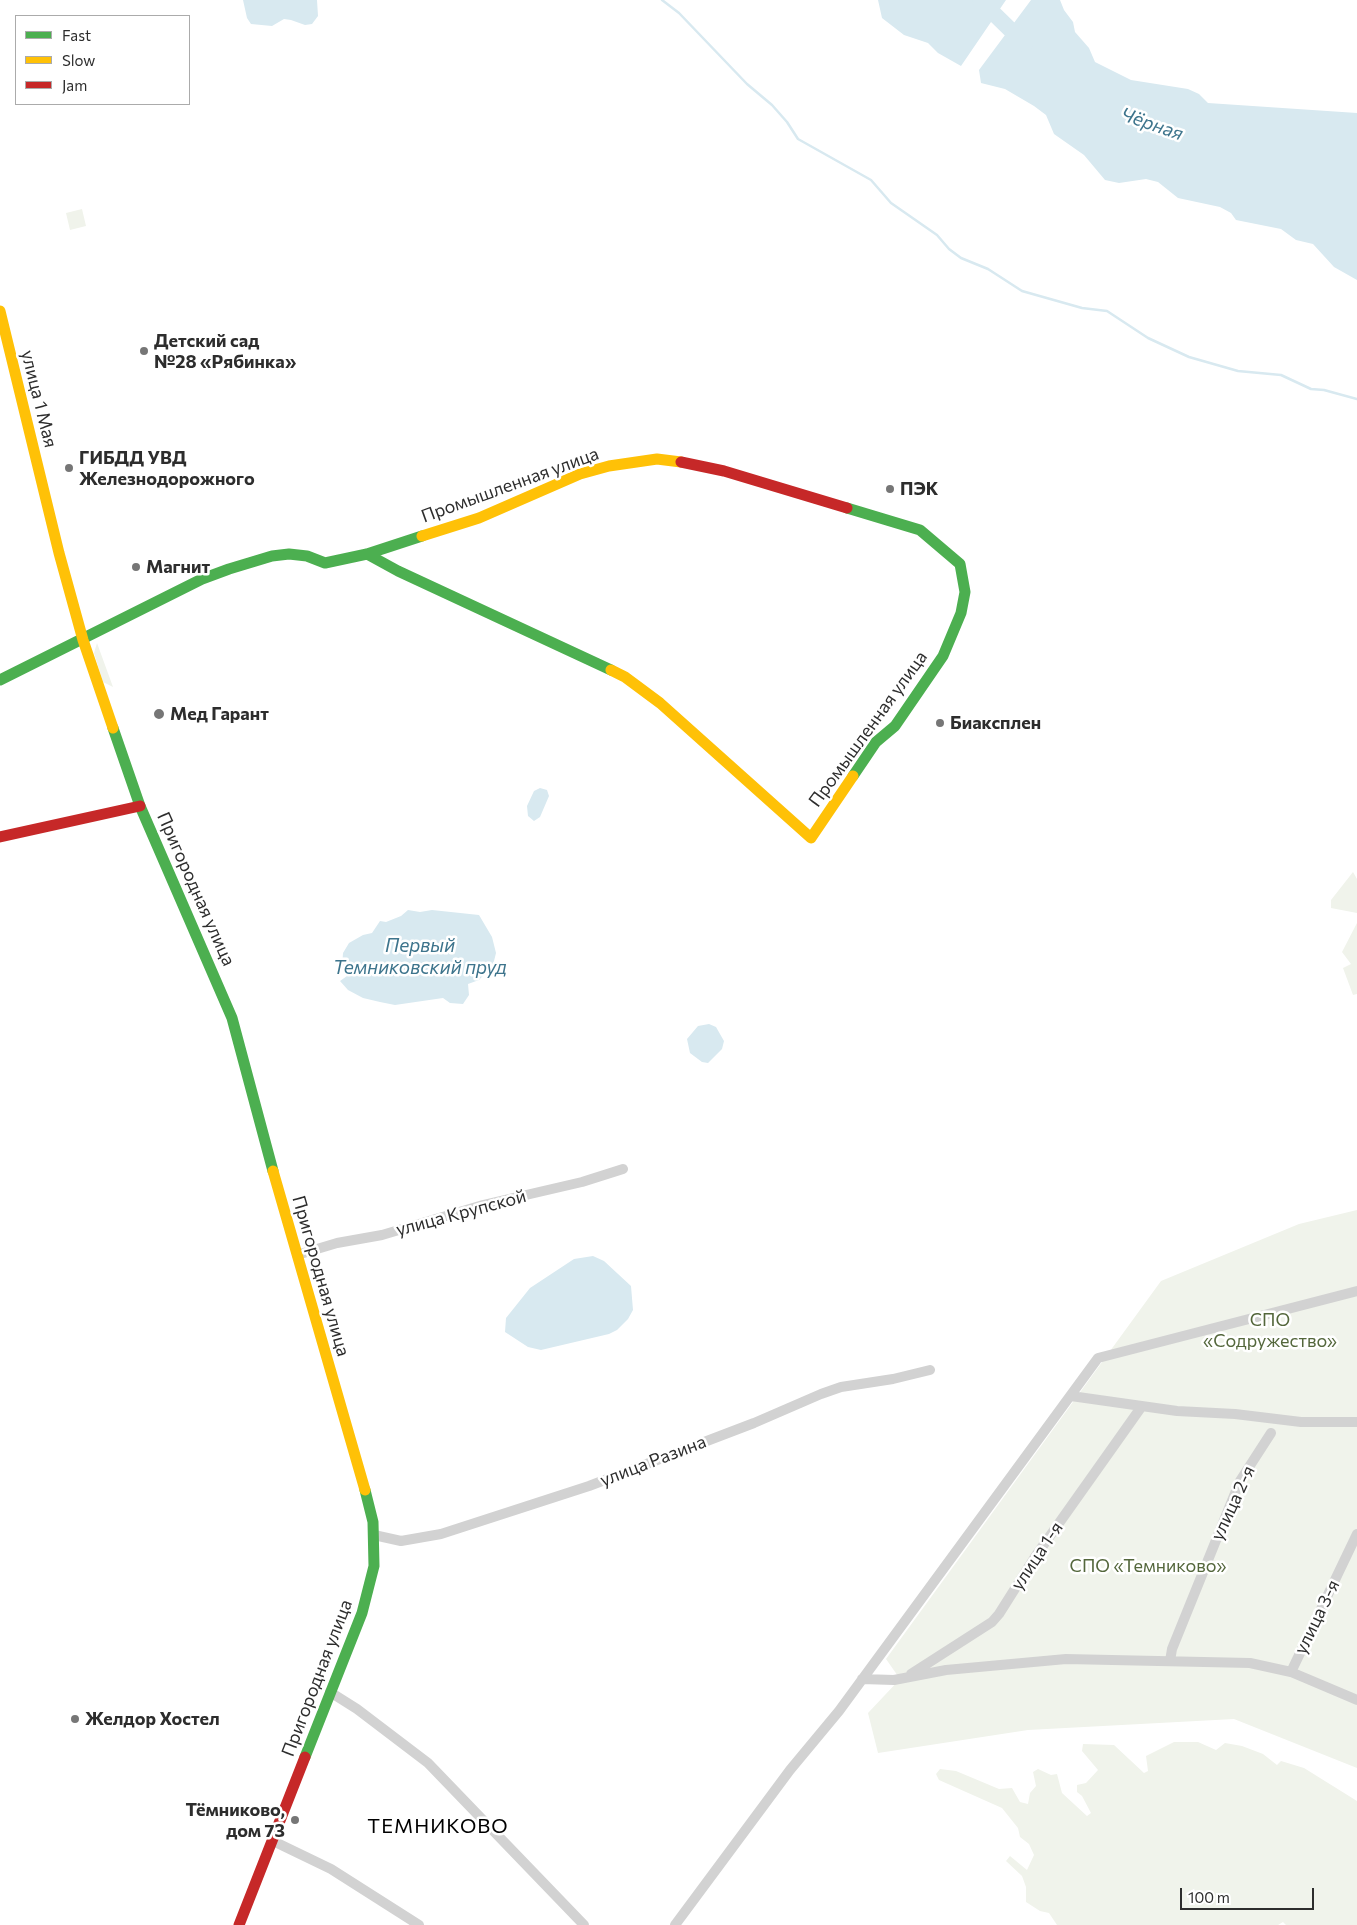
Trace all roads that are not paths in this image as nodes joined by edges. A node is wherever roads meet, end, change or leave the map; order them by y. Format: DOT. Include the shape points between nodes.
graph roads {
  1 [pos="0,311"];
  2 [pos="367,554"];
  3 [pos="83,640"];
  4 [pos="0,680"];
  5 [pos="140,806"];
  6 [pos="0,837"];
  7 [pos="624,1169"];
  8 [pos="297,1255"];
  9 [pos="1357,1291"];
  10 [pos="930,1370"];
  11 [pos="1071,1396"];
  12 [pos="1142,1406"];
  13 [pos="1357,1422"];
  14 [pos="1271,1433"];
  15 [pos="374,1534"];
  16 [pos="1357,1534"];
  17 [pos="1170,1661"];
  18 [pos="1291,1672"];
  19 [pos="906,1678"];
  20 [pos="862,1679"];
  21 [pos="330,1692"];
  22 [pos="1357,1700"];
  23 [pos="273,1841"];
  24 [pos="240,1925"];
  25 [pos="419,1925"];
  26 [pos="584,1925"];
  27 [pos="676,1925"];
  1 -- 3 [label="street, улица 1 Мая" via="62,568"];
  2 -- 2 [label="street, Промышленная улица" via="479,518 594,469 629,462 667,460 724,471 920,530 960,564 964,572 965,592 961,614 943,656 895,726 876,742 811,838 660,703 625,677"];
  2 -- 3 [label="street, Промышленная улица" via="325,563 298,554 258,560 202,579"];
  3 -- 4 [label="street, Промышленная улица"];
  3 -- 5 [label="street, Пригородная улица"];
  5 -- 6 [label="street"];
  5 -- 8 [label="street, Пригородная улица" via="232,1018"];
  7 -- 8 [label="street, улица Крупской"];
  8 -- 15 [label="street, Пригородная улица" via="355,1452"];
  9 -- 11 [label="street" via="1098,1358"];
  10 -- 15 [label="street, улица Разина" via="841,1387 589,1486 441,1534 401,1541"];
  11 -- 12 [label="street"];
  11 -- 20 [label="street"];
  12 -- 13 [label="street" via="1301,1422"];
  12 -- 19 [label="street, улица 1-я" via="1035,1556 999,1614 992,1622"];
  14 -- 17 [label="street, улица 2-я" via="1240,1481"];
  15 -- 21 [label="street, Пригородная улица" via="374,1566 369,1591"];
  16 -- 18 [label="street, улица 3-я"];
  17 -- 18 [label="street" via="1250,1663"];
  17 -- 19 [label="street" via="1042,1660 946,1670"];
  18 -- 22 [label="street"];
  19 -- 20 [label="street"];
  20 -- 27 [label="street" via="790,1770"];
  21 -- 23 [label="street, Пригородная улица"];
  21 -- 26 [label="street" via="428,1763"];
  23 -- 24 [label="street, Пригородная улица"];
  23 -- 25 [label="street" via="331,1869"];
}
